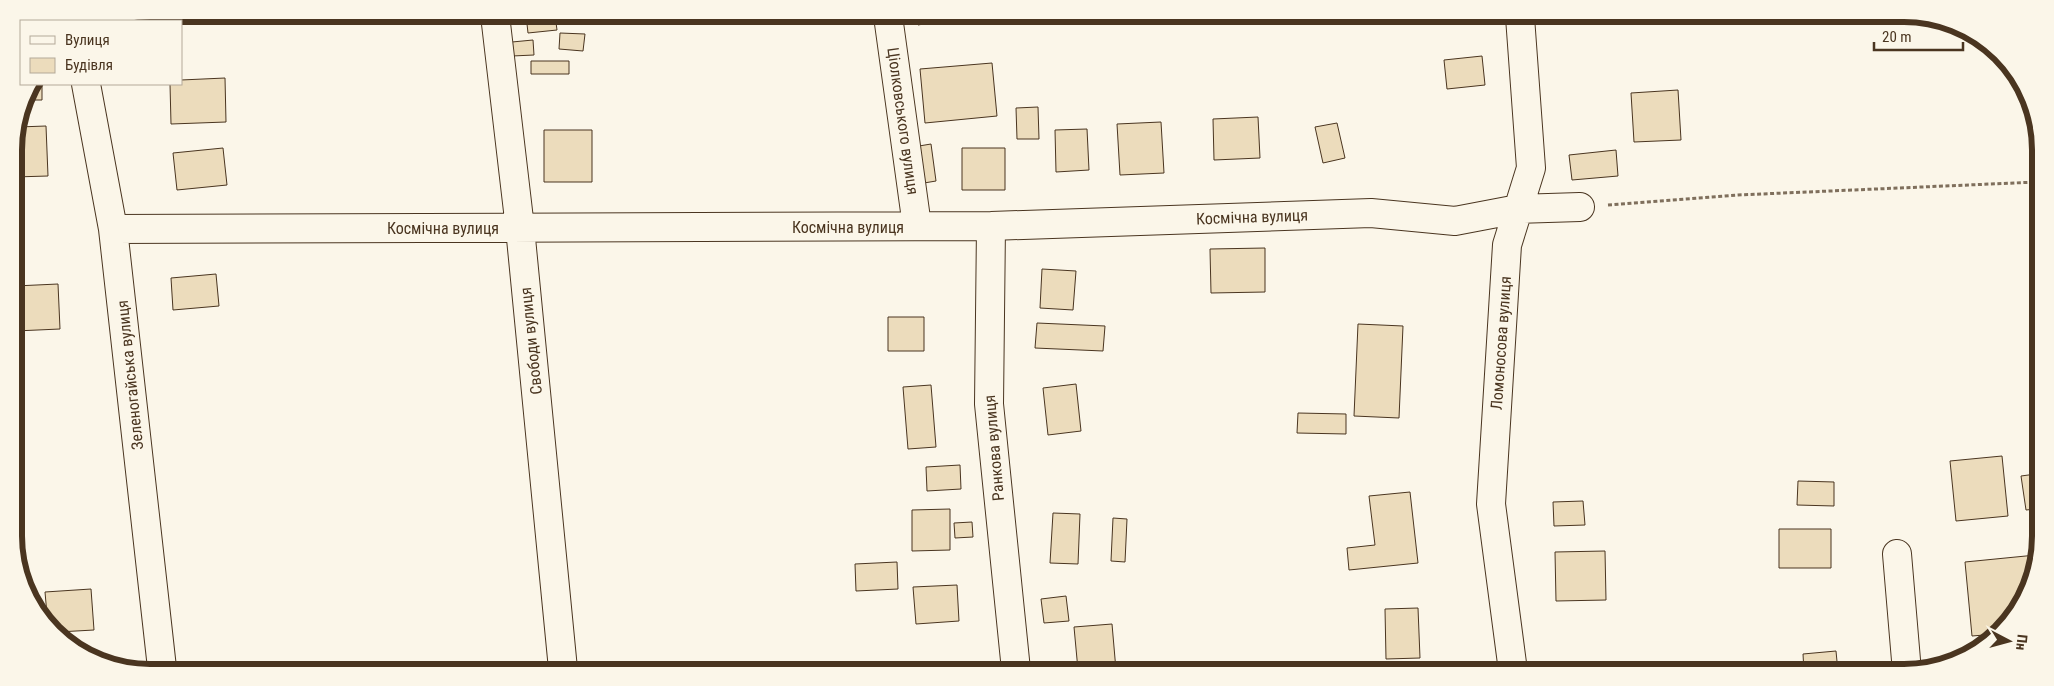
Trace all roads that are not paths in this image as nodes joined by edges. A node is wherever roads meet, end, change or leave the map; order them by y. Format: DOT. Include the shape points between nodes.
graph roads {
  1 [pos="496,22"];
  2 [pos="889,22"];
  3 [pos="1520,22"];
  4 [pos="86,85"];
  5 [pos="1580,207"];
  6 [pos="1518,209"];
  7 [pos="917,226"];
  8 [pos="991,226"];
  9 [pos="520,228"];
  10 [pos="113,229"];
  11 [pos="1897,554"];
  12 [pos="1512,663"];
  13 [pos="1906,663"];
  14 [pos="162,664"];
  15 [pos="562,664"];
  16 [pos="1015,664"];
  1 -- 9 [label="street, Свободи вулиця"];
  2 -- 7 [label="street, Ціолковського вулиця"];
  3 -- 6 [label="street, Ломоносова вулиця" via="1531,168"];
  4 -- 10 [label="street, Зеленогайська вулиця"];
  5 -- 6 [label="street, Космічна вулиця"];
  6 -- 8 [label="street, Космічна вулиця" via="1454,221 1371,213"];
  6 -- 12 [label="street, Ломоносова вулиця" via="1507,245 1491,504"];
  7 -- 8 [label="street, Космічна вулиця"];
  7 -- 9 [label="street, Космічна вулиця"];
  8 -- 16 [label="street, Ранкова вулиця" via="988,404"];
  9 -- 10 [label="street, Космічна вулиця"];
  9 -- 15 [label="street, Свободи вулиця"];
  10 -- 14 [label="street, Зеленогайська вулиця"];
  11 -- 13 [label="street"];
}
